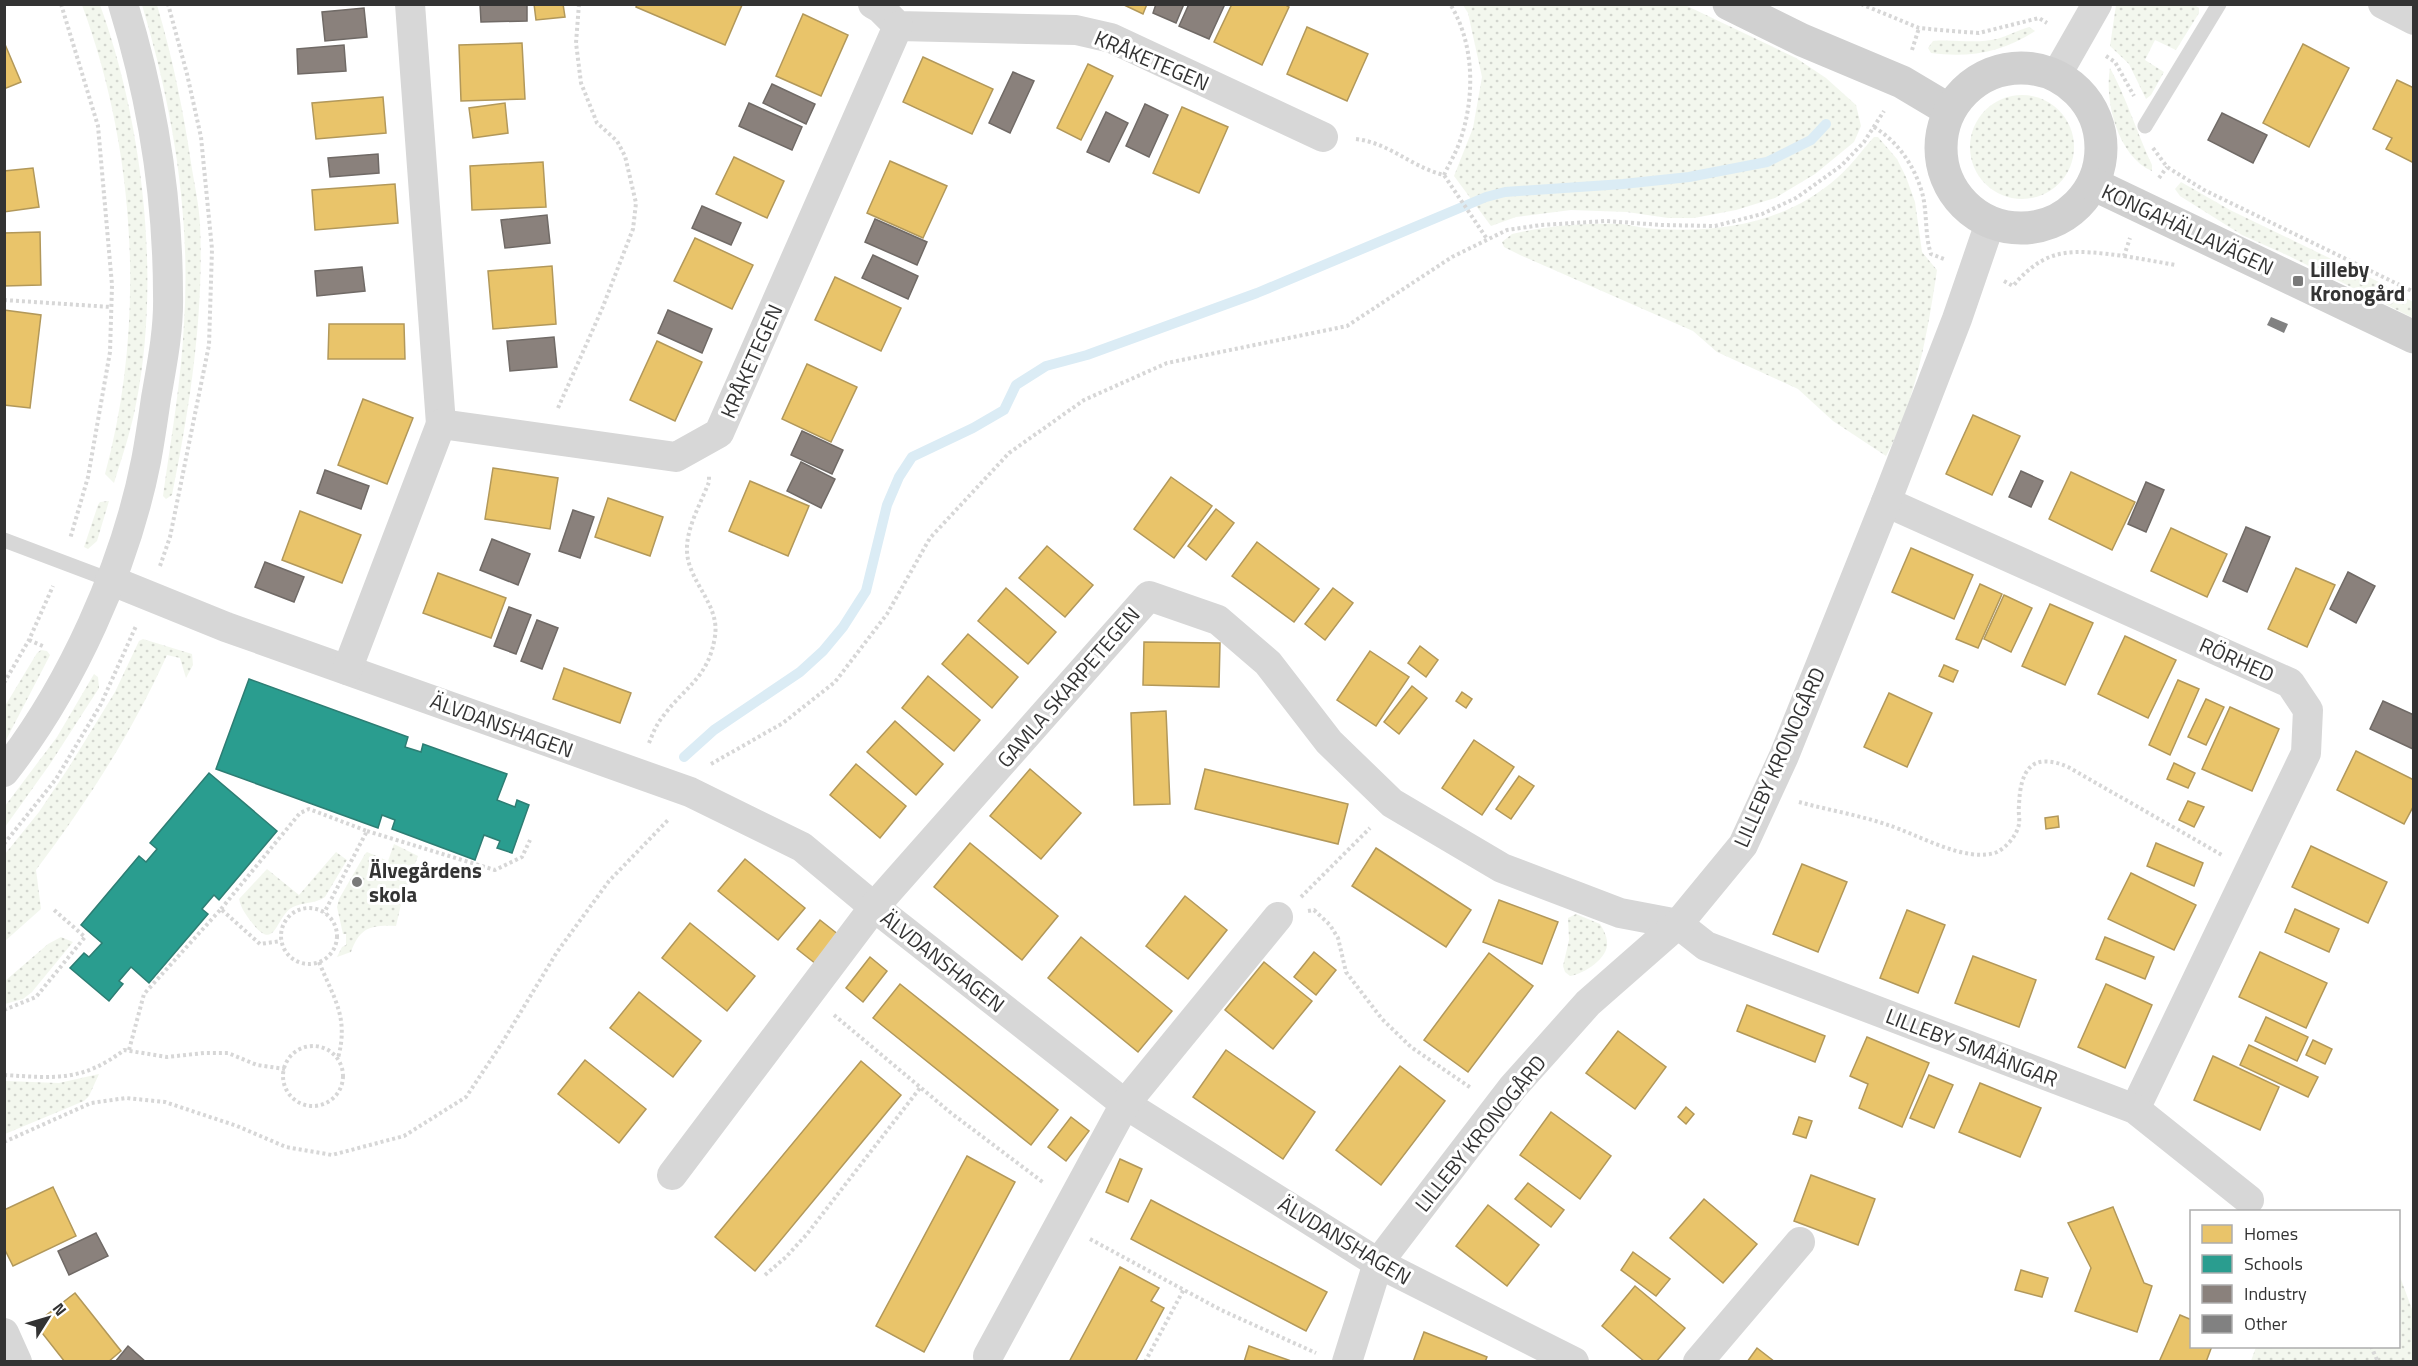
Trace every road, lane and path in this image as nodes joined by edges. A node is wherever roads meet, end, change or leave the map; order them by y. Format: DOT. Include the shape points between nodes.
graph roads {
  1 [pos="62,4"];
  2 [pos="123,4"];
  3 [pos="411,4"];
  4 [pos="579,4"];
  5 [pos="873,4"];
  6 [pos="1450,4"];
  7 [pos="1729,4"];
  8 [pos="2097,4"];
  9 [pos="2219,4"];
  10 [pos="2383,4"];
  11 [pos="2414,20"];
  12 [pos="898,26"];
  13 [pos="1919,28"];
  14 [pos="2056,76"];
  15 [pos="1902,82"];
  16 [pos="1949,110"];
  17 [pos="2145,126"];
  18 [pos="1323,136"];
  19 [pos="1444,175"];
  20 [pos="2093,184"];
  21 [pos="1990,223"];
  22 [pos="1486,239"];
  23 [pos="2124,256"];
  24 [pos="2185,267"];
  25 [pos="4,300"];
  26 [pos="111,307"];
  27 [pos="2414,337"];
  28 [pos="441,423"];
  29 [pos="544,438"];
  30 [pos="698,445"];
  31 [pos="1886,502"];
  32 [pos="4,540"];
  33 [pos="62,563"];
  34 [pos="110,580"];
  35 [pos="347,670"];
  36 [pos="4,683"];
  37 [pos="4,772"];
  38 [pos="639,774"];
  39 [pos="690,792"];
  40 [pos="1767,793"];
  41 [pos="1392,803"];
  42 [pos="367,831"];
  43 [pos="530,840"];
  44 [pos="2249,870"];
  45 [pos="874,907"];
  46 [pos="53,909"];
  47 [pos="221,909"];
  48 [pos="324,913"];
  49 [pos="1278,917"];
  50 [pos="1678,924"];
  51 [pos="282,941"];
  52 [pos="319,962"];
  53 [pos="809,993"];
  54 [pos="4,1010"];
  55 [pos="129,1050"];
  56 [pos="338,1059"];
  57 [pos="285,1069"];
  58 [pos="4,1075"];
  59 [pos="921,1088"];
  60 [pos="1125,1104"];
  61 [pos="1498,1107"];
  62 [pos="2135,1109"];
  63 [pos="4,1142"];
  64 [pos="672,1175"];
  65 [pos="2249,1200"];
  66 [pos="1066,1212"];
  67 [pos="1800,1242"];
  68 [pos="1378,1263"];
  69 [pos="765,1275"];
  70 [pos="1184,1289"];
  71 [pos="4,1333"];
  72 [pos="2371,1348"];
  73 [pos="988,1356"];
  74 [pos="1336,1359"];
  75 [pos="17,1362"];
  76 [pos="1145,1362"];
  77 [pos="1574,1362"];
  78 [pos="1698,1362"];
  79 [pos="2378,1362"];
  1 -- 26 [label="path" via="98,126"];
  2 -- 34 [label="street" via="153,120 169,296 146,462"];
  3 -- 28 [label="street"];
  4 -- 29 [label="path" via="576,43 581,83 597,123 617,141 625,156 636,203 633,229"];
  5 -- 12 [label="street"];
  6 -- 19 [label="path" via="1469,49 1469,99 1460,141"];
  7 -- 15 [label="street"];
  8 -- 14 [label="street"];
  9 -- 17 [label="lane"];
  10 -- 11 [label="street"];
  12 -- 18 [label="street, KRÅKETEGEN" via="1076,30 1112,38"];
  12 -- 30 [label="street, KRÅKETEGEN" via="719,433"];
  13 -- 15 [label="path"];
  14 -- 16 [label="street, KONGAHÄLLAVÄGEN" via="2027,68 1996,72 1969,86"];
  14 -- 20 [label="street, KONGAHÄLLAVÄGEN" via="2081,95 2097,122 2101,154"];
  15 -- 16 [label="street"];
  15 -- 22 [label="path" via="1864,142 1842,165 1796,198 1762,214 1715,226 1606,221 1541,225 1507,230"];
  16 -- 21 [label="street, KONGAHÄLLAVÄGEN" via="1940,142 1944,176 1962,204"];
  18 -- 19 [label="path" via="1373,141"];
  19 -- 22 [label="path"];
  20 -- 21 [label="street, KONGAHÄLLAVÄGEN" via="2075,208 2049,224 2019,229"];
  20 -- 27 [label="street, KONGAHÄLLAVÄGEN"];
  21 -- 31 [label="street, LILLEBY KRONOGÅRD"];
  22 -- 39 [label="path" via="1347,326 1167,363 1084,400 1009,453 930,538 886,614 835,682 783,723 701,771"];
  23 -- 24 [label="path"];
  25 -- 26 [label="path"];
  26 -- 33 [label="path" via="110,352 88,477"];
  28 -- 29 [label="street, KRÅKETEGEN"];
  28 -- 35 [label="street"];
  29 -- 30 [label="street, KRÅKETEGEN" via="676,457"];
  30 -- 38 [label="path" via="709,469 709,482 688,536 686,552 715,620 715,635 702,672 656,726"];
  31 -- 40 [label="street, LILLEBY KRONOGÅRD"];
  31 -- 44 [label="street, RÖRHED" via="2290,683 2308,710 2306,753"];
  32 -- 33 [label="lane"];
  33 -- 34 [label="lane"];
  33 -- 36 [label="path" via="29,640"];
  34 -- 35 [label="street, ÄLVDANSHAGEN"];
  34 -- 37 [label="street" via="81,648 49,708"];
  35 -- 38 [label="street, ÄLVDANSHAGEN"];
  38 -- 39 [label="street, ÄLVDANSHAGEN"];
  39 -- 45 [label="street, ÄLVDANSHAGEN" via="802,847"];
  39 -- 63 [label="path" via="667,822 609,881 556,952 466,1097 404,1136 332,1155 286,1147 165,1102 126,1098 91,1103"];
  40 -- 44 [label="path" via="1887,824 1953,849 1985,854 2006,846 2014,835 2025,774 2041,760 2054,761"];
  40 -- 50 [label="street, LILLEBY KRONOGÅRD" via="1743,845"];
  41 -- 45 [label="street, GAMLA SKARPETEGEN" via="1329,742 1268,663 1218,620 1149,596"];
  41 -- 49 [label="path"];
  41 -- 50 [label="street, GAMLA SKARPETEGEN" via="1502,867 1620,913"];
  42 -- 43 [label="path" via="495,870 522,856"];
  42 -- 47 [label="path" via="309,809 300,813"];
  42 -- 48 [label="path"];
  44 -- 62 [label="street, RÖRHED"];
  45 -- 53 [label="street, ÄLVDANSHAGEN"];
  45 -- 60 [label="street, ÄLVDANSHAGEN"];
  46 -- 54 [label="path" via="85,937 36,997"];
  47 -- 51 [label="path" via="260,944"];
  47 -- 55 [label="path" via="144,994"];
  48 -- 51 [label="path" via="309,908 294,913 284,925"];
  48 -- 52 [label="path" via="334,924 337,940 331,954"];
  49 -- 60 [label="street"];
  49 -- 61 [label="path" via="1314,910 1330,925 1338,938 1346,972 1382,1020 1411,1047"];
  50 -- 61 [label="street, LILLEBY KRONOGÅRD" via="1588,1004"];
  50 -- 62 [label="street, LILLEBY SMÅÄNGAR" via="1706,946"];
  51 -- 52 [label="path" via="285,951 297,961"];
  52 -- 56 [label="path" via="343,1021 344,1038"];
  53 -- 59 [label="path"];
  53 -- 64 [label="street, ÄLVDANSHAGEN"];
  55 -- 57 [label="path" via="167,1057 228,1053 257,1065"];
  55 -- 58 [label="path" via="80,1074 56,1078"];
  56 -- 57 [label="path" via="325,1048 308,1047 293,1054"];
  56 -- 57 [label="path" via="342,1086 332,1099 316,1106 291,1095 285,1085"];
  59 -- 66 [label="path" via="1026,1171"];
  59 -- 69 [label="path" via="807,1234"];
  60 -- 66 [label="street"];
  60 -- 68 [label="street, ÄLVDANSHAGEN"];
  61 -- 68 [label="street, LILLEBY KRONOGÅRD"];
  62 -- 65 [label="street, LILLEBY SMÅÄNGAR"];
  66 -- 70 [label="path"];
  66 -- 73 [label="street"];
  67 -- 78 [label="street"];
  68 -- 74 [label="street, LILLEBY KRONOGÅRD"];
  68 -- 77 [label="street, ÄLVDANSHAGEN"];
  70 -- 74 [label="path" via="1221,1310"];
  70 -- 76 [label="path"];
  71 -- 75 [label="street"];
  72 -- 79 [label="path"];
}
